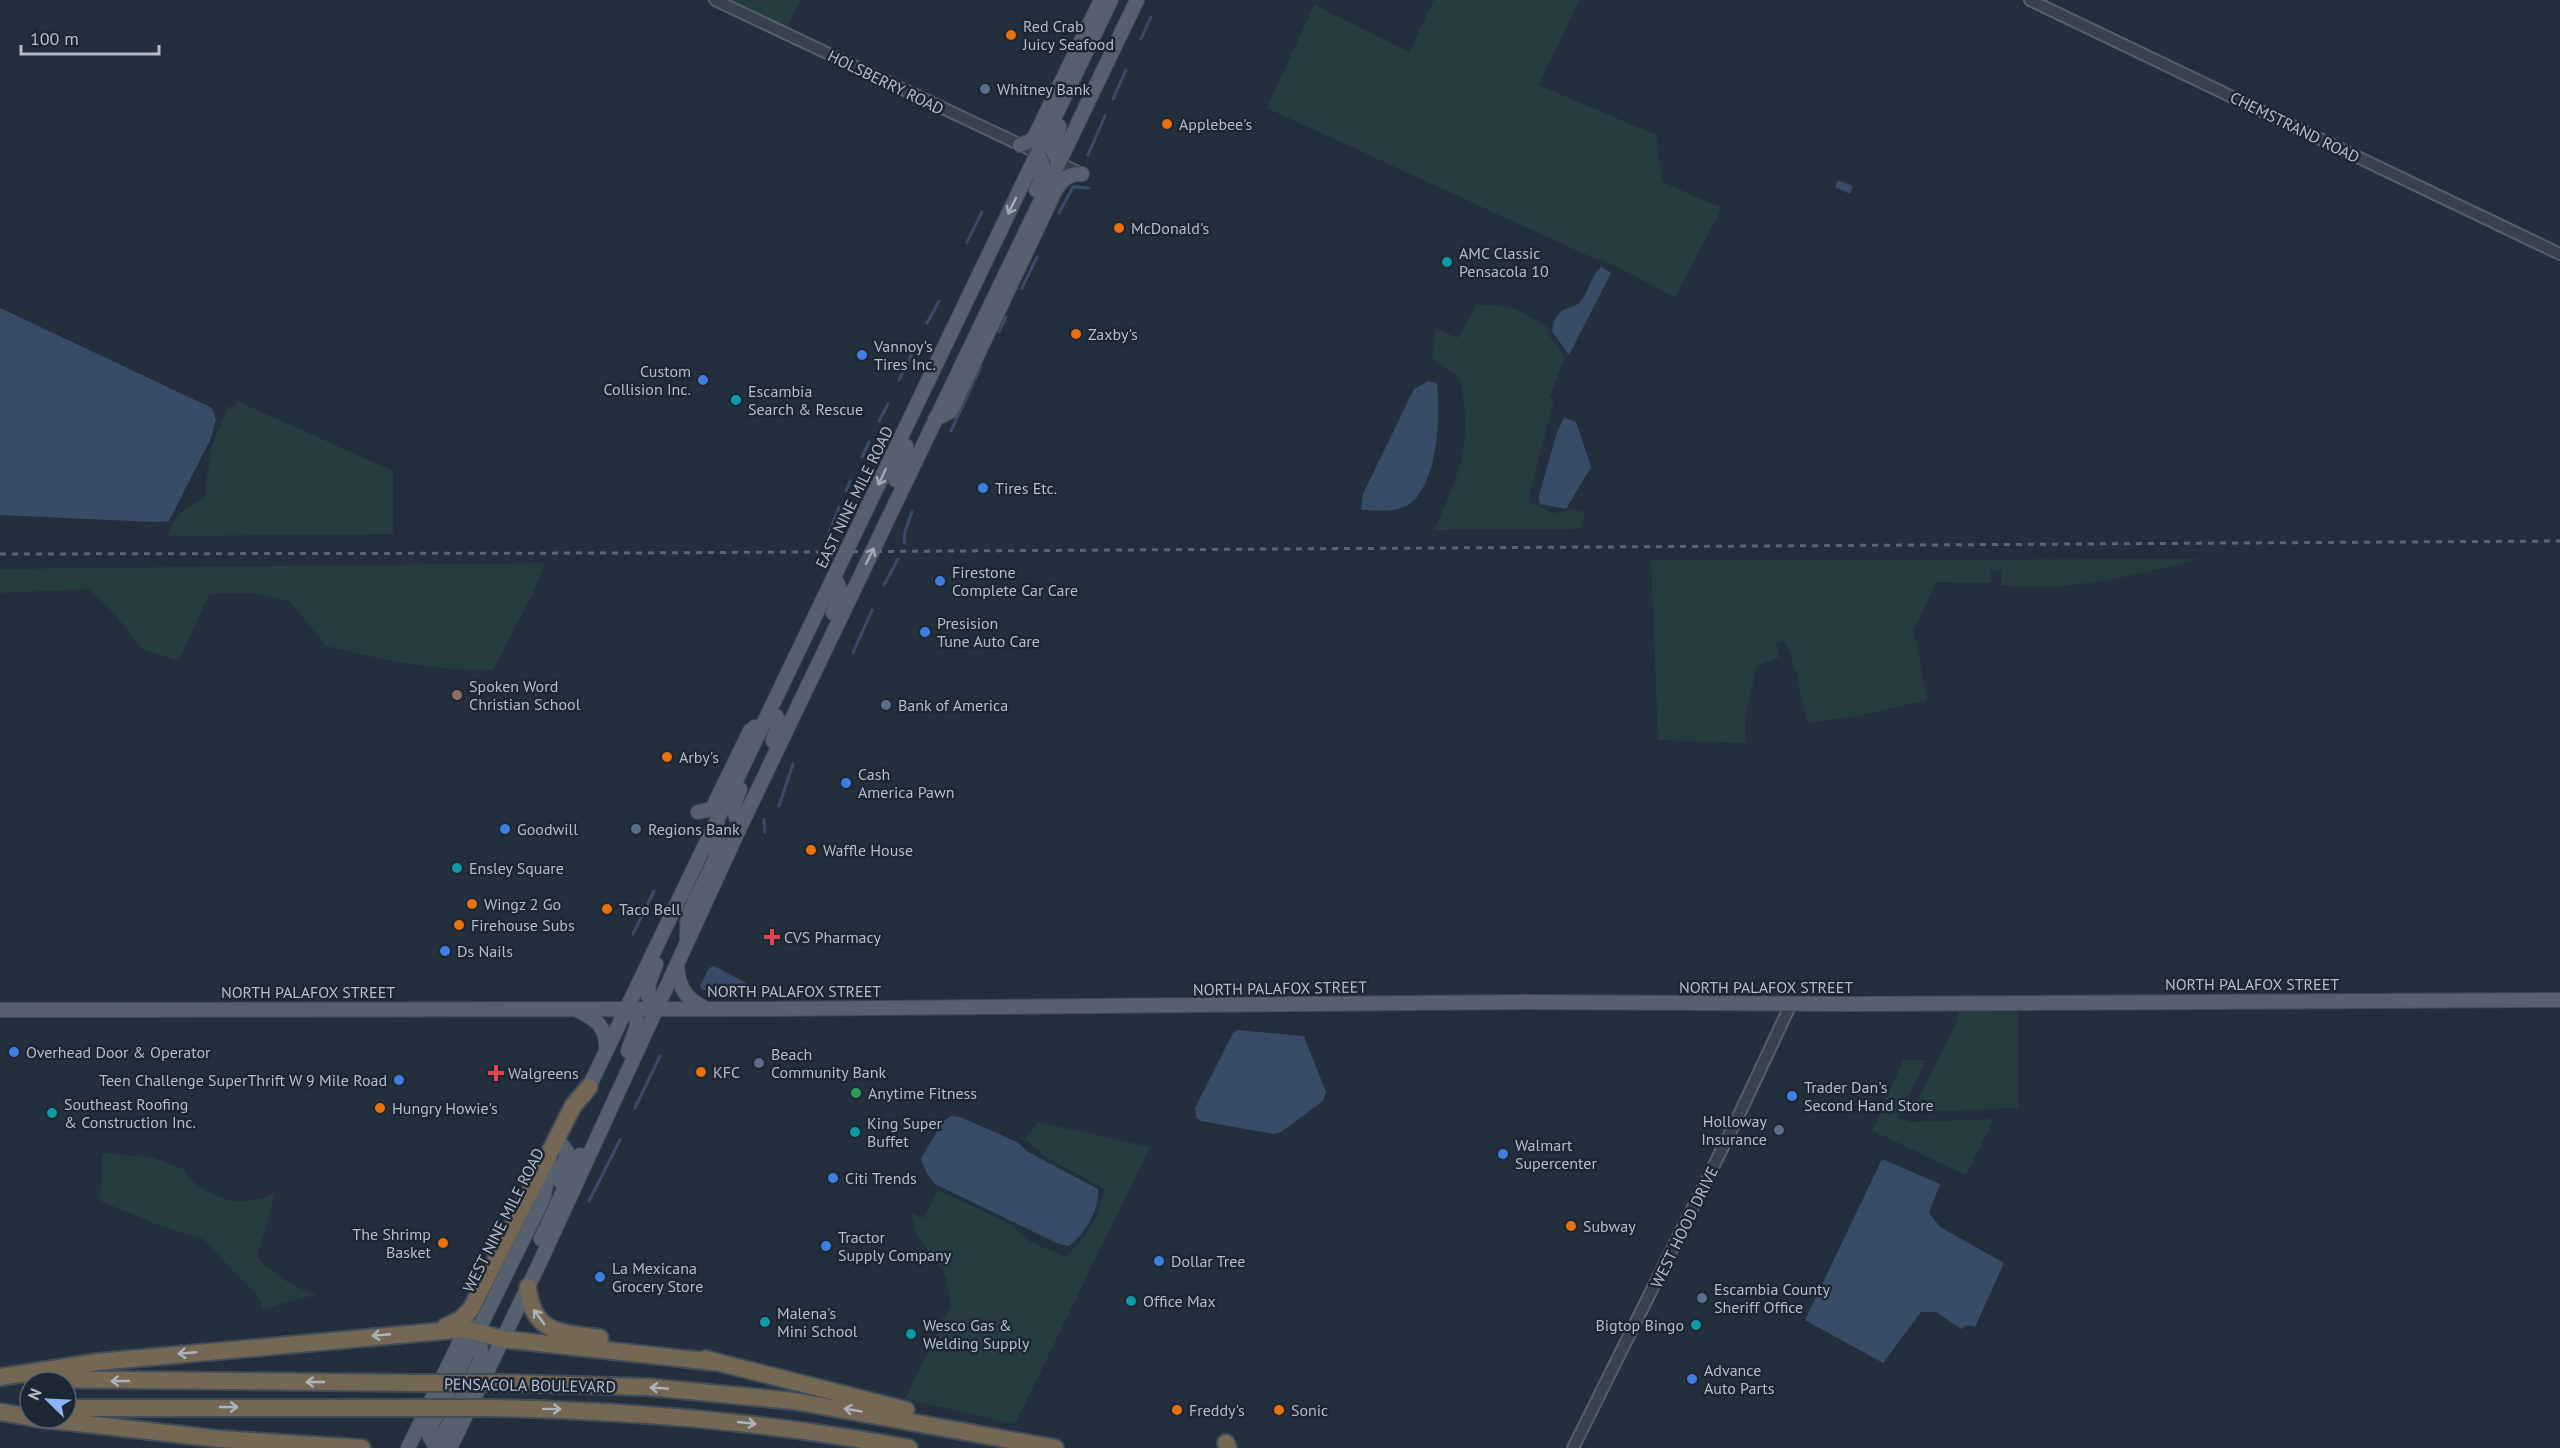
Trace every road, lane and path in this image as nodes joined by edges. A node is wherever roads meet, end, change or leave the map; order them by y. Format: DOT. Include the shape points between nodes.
graph roads {
  1 [pos="715,0"];
  2 [pos="1101,0"];
  3 [pos="1111,0"];
  4 [pos="1121,0"];
  5 [pos="1128,0"];
  6 [pos="1137,0"];
  7 [pos="2030,0"];
  8 [pos="1117,42"];
  9 [pos="1020,145"];
  10 [pos="1037,153"];
  11 [pos="1059,163"];
  12 [pos="1082,174"];
  13 [pos="2560,254"];
  14 [pos="939,358"];
  15 [pos="952,385"];
  16 [pos="935,419"];
  17 [pos="898,443"];
  18 [pos="919,453"];
  19 [pos="880,535"];
  20 [pos="834,576"];
  21 [pos="855,586"];
  22 [pos="814,672"];
  23 [pos="771,717"];
  24 [pos="753,800"];
  25 [pos="698,812"];
  26 [pos="717,821"];
  27 [pos="741,825"];
  28 [pos="708,838"];
  29 [pos="687,945"];
  30 [pos="677,966"];
  31 [pos="2560,1000"];
  32 [pos="1791,1004"];
  33 [pos="573,1008"];
  34 [pos="627,1008"];
  35 [pos="658,1008"];
  36 [pos="705,1008"];
  37 [pos="0,1010"];
  38 [pos="606,1051"];
  39 [pos="588,1087"];
  40 [pos="561,1144"];
  41 [pos="555,1207"];
  42 [pos="540,1262"];
  43 [pos="528,1287"];
  44 [pos="439,1330"];
  45 [pos="472,1333"];
  46 [pos="502,1339"];
  47 [pos="714,1362"];
  48 [pos="0,1377"];
  49 [pos="78,1408"];
  50 [pos="18,1409"];
  51 [pos="0,1410"];
  52 [pos="18,1414"];
  53 [pos="78,1423"];
  54 [pos="1014,1440"];
  55 [pos="346,1447"];
  56 [pos="362,1448"];
  57 [pos="408,1448"];
  58 [pos="436,1448"];
  59 [pos="450,1448"];
  60 [pos="909,1448"];
  61 [pos="1055,1448"];
  62 [pos="1573,1448"];
  1 -- 9 [label="street, HOLSBERRY ROAD"];
  2 -- 9 [label="main road" via="1033,140"];
  3 -- 10 [label="main road, EAST NINE MILE ROAD"];
  4 -- 11 [label="main road" via="1055,133 1053,152"];
  5 -- 8 [label="main road" via="1121,14"];
  6 -- 8 [label="main road"];
  7 -- 13 [label="street, CHEMSTRAND ROAD"];
  8 -- 11 [label="main road"];
  9 -- 10 [label="street, HOLSBERRY ROAD"];
  10 -- 11 [label="street, HOLSBERRY ROAD"];
  10 -- 14 [label="main road, EAST NINE MILE ROAD, one-way"];
  10 -- 15 [label="main road" via="1043,161 1040,182 953,365"];
  11 -- 12 [label="street, HOLSBERRY ROAD"];
  11 -- 15 [label="main road"];
  12 -- 16 [label="main road" via="1063,179 1056,189 951,411"];
  14 -- 17 [label="main road, EAST NINE MILE ROAD"];
  14 -- 18 [label="main road" via="939,375 911,436"];
  15 -- 16 [label="main road"];
  16 -- 18 [label="main road"];
  17 -- 19 [label="main road" via="906,446 906,457 880,515"];
  17 -- 20 [label="main road, EAST NINE MILE ROAD, one-way"];
  18 -- 19 [label="main road"];
  21 -- 19 [label="main road, one-way"];
  20 -- 21 [label="main road"];
  20 -- 22 [label="main road" via="841,591 815,653"];
  20 -- 23 [label="main road, EAST NINE MILE ROAD" via="817,612 815,635"];
  21 -- 22 [label="main road"];
  22 -- 24 [label="main road"];
  23 -- 24 [label="main road" via="779,722 778,731 756,776"];
  23 -- 25 [label="main road" via="750,731 712,809"];
  23 -- 26 [label="main road"];
  23 -- 27 [label="main road" via="736,798 735,816"];
  24 -- 27 [label="main road"];
  26 -- 28 [label="main road"];
  26 -- 29 [label="main road" via="721,835 718,855 688,918"];
  27 -- 29 [label="main road"];
  28 -- 34 [label="main road"];
  28 -- 35 [label="main road" via="709,856 649,983 648,996"];
  29 -- 30 [label="main road"];
  30 -- 35 [label="main road"];
  30 -- 36 [label="main road" via="685,996"];
  31 -- 32 [label="main road, NORTH PALAFOX STREET"];
  32 -- 36 [label="main road, NORTH PALAFOX STREET"];
  32 -- 62 [label="street, WEST HOOD DRIVE"];
  33 -- 34 [label="main road, NORTH PALAFOX STREET"];
  33 -- 37 [label="main road, NORTH PALAFOX STREET"];
  33 -- 38 [label="main road" via="602,1026"];
  34 -- 35 [label="main road, NORTH PALAFOX STREET"];
  34 -- 38 [label="main road, WEST NINE MILE ROAD"];
  34 -- 41 [label="main road" via="636,1016 633,1040"];
  35 -- 36 [label="main road, NORTH PALAFOX STREET"];
  35 -- 42 [label="main road"];
  38 -- 39 [label="main road, WEST NINE MILE ROAD"];
  39 -- 40 [label="main road, WEST NINE MILE ROAD"];
  39 -- 44 [label="highway" via="573,1106 471,1309 462,1319"];
  40 -- 41 [label="main road" via="567,1152"];
  40 -- 45 [label="main road, WEST NINE MILE ROAD" via="551,1163 543,1199"];
  41 -- 42 [label="main road" via="540,1241"];
  42 -- 43 [label="main road"];
  43 -- 46 [label="main road"];
  47 -- 43 [label="highway, one-way" via="671,1347 558,1333 536,1316"];
  44 -- 45 [label="highway"];
  44 -- 48 [label="highway, one-way" via="96,1362"];
  45 -- 46 [label="highway"];
  45 -- 57 [label="main road"];
  45 -- 58 [label="main road" via="482,1347 480,1360"];
  46 -- 47 [label="highway"];
  46 -- 59 [label="main road"];
  47 -- 54 [label="highway" via="826,1388"];
  54 -- 48 [label="highway, PENSACOLA BOULEVARD, one-way, bridge" via="841,1408 725,1393 578,1384"];
  49 -- 60 [label="highway, PENSACOLA BOULEVARD, one-way, bridge" via="607,1411 786,1427"];
  50 -- 51 [label="highway"];
  51 -- 52 [label="highway"];
  53 -- 55 [label="highway" via="220,1439"];
  54 -- 61 [label="highway, PENSACOLA BOULEVARD"];
  55 -- 56 [label="highway"];
}
